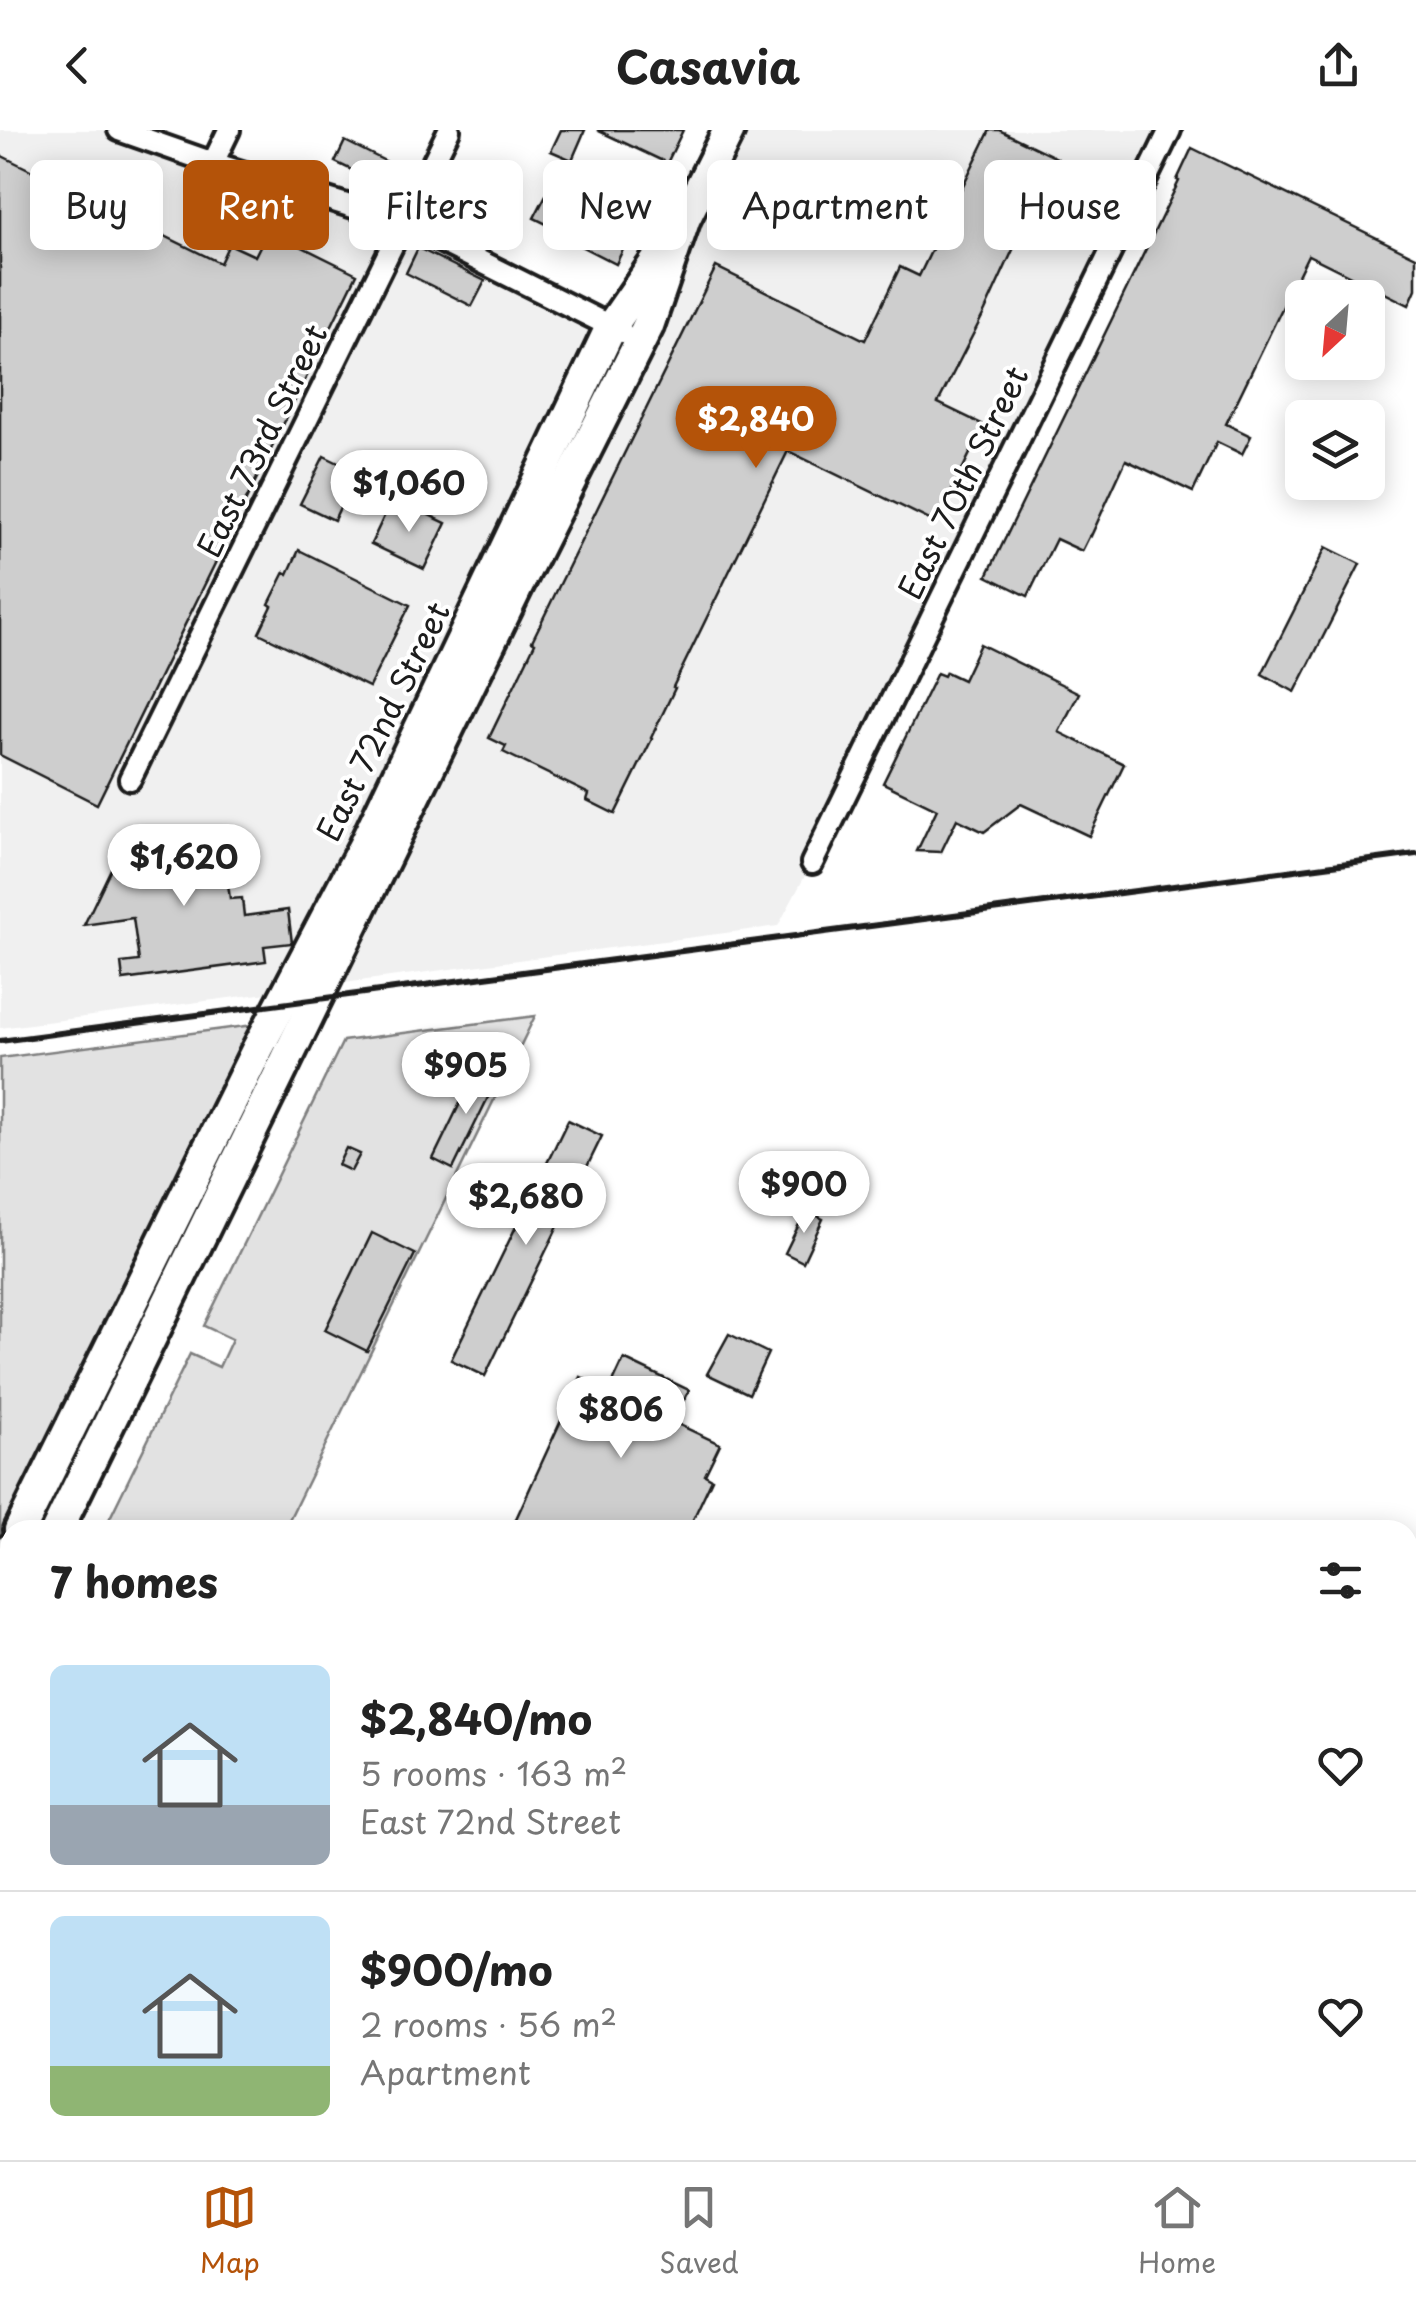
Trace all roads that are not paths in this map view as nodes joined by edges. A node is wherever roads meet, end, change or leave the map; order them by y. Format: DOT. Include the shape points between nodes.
graph roads {
  1 [pos="119,130"];
  2 [pos="229,130"];
  3 [pos="449,130"];
  4 [pos="729,130"];
  5 [pos="1170,130"];
  6 [pos="204,160"];
  7 [pos="214,160"];
  8 [pos="434,160"];
  9 [pos="687,214"];
  10 [pos="391,250"];
  11 [pos="458,250"];
  12 [pos="663,250"];
  13 [pos="674,250"];
  14 [pos="611,326"];
  15 [pos="641,342"];
  16 [pos="130,779"];
  17 [pos="812,862"];
  18 [pos="25,1520"];
  19 [pos="62,1520"];
  1 -- 6 [label="street"];
  2 -- 7 [label="street"];
  3 -- 8 [label="street, East 73rd Street"];
  4 -- 9 [label="main road, East 72nd Street"];
  5 -- 17 [label="street, East 70th Street"];
  10 -- 16 [label="street, East 73rd Street"];
  11 -- 14 [label="street"];
  12 -- 14 [label="main road, East 72nd Street"];
  13 -- 15 [label="main road, East 72nd Street"];
  14 -- 15 [label="street"];
  14 -- 18 [label="main road, East 72nd Street" via="357,860"];
  15 -- 19 [label="main road, East 72nd Street"];
}
